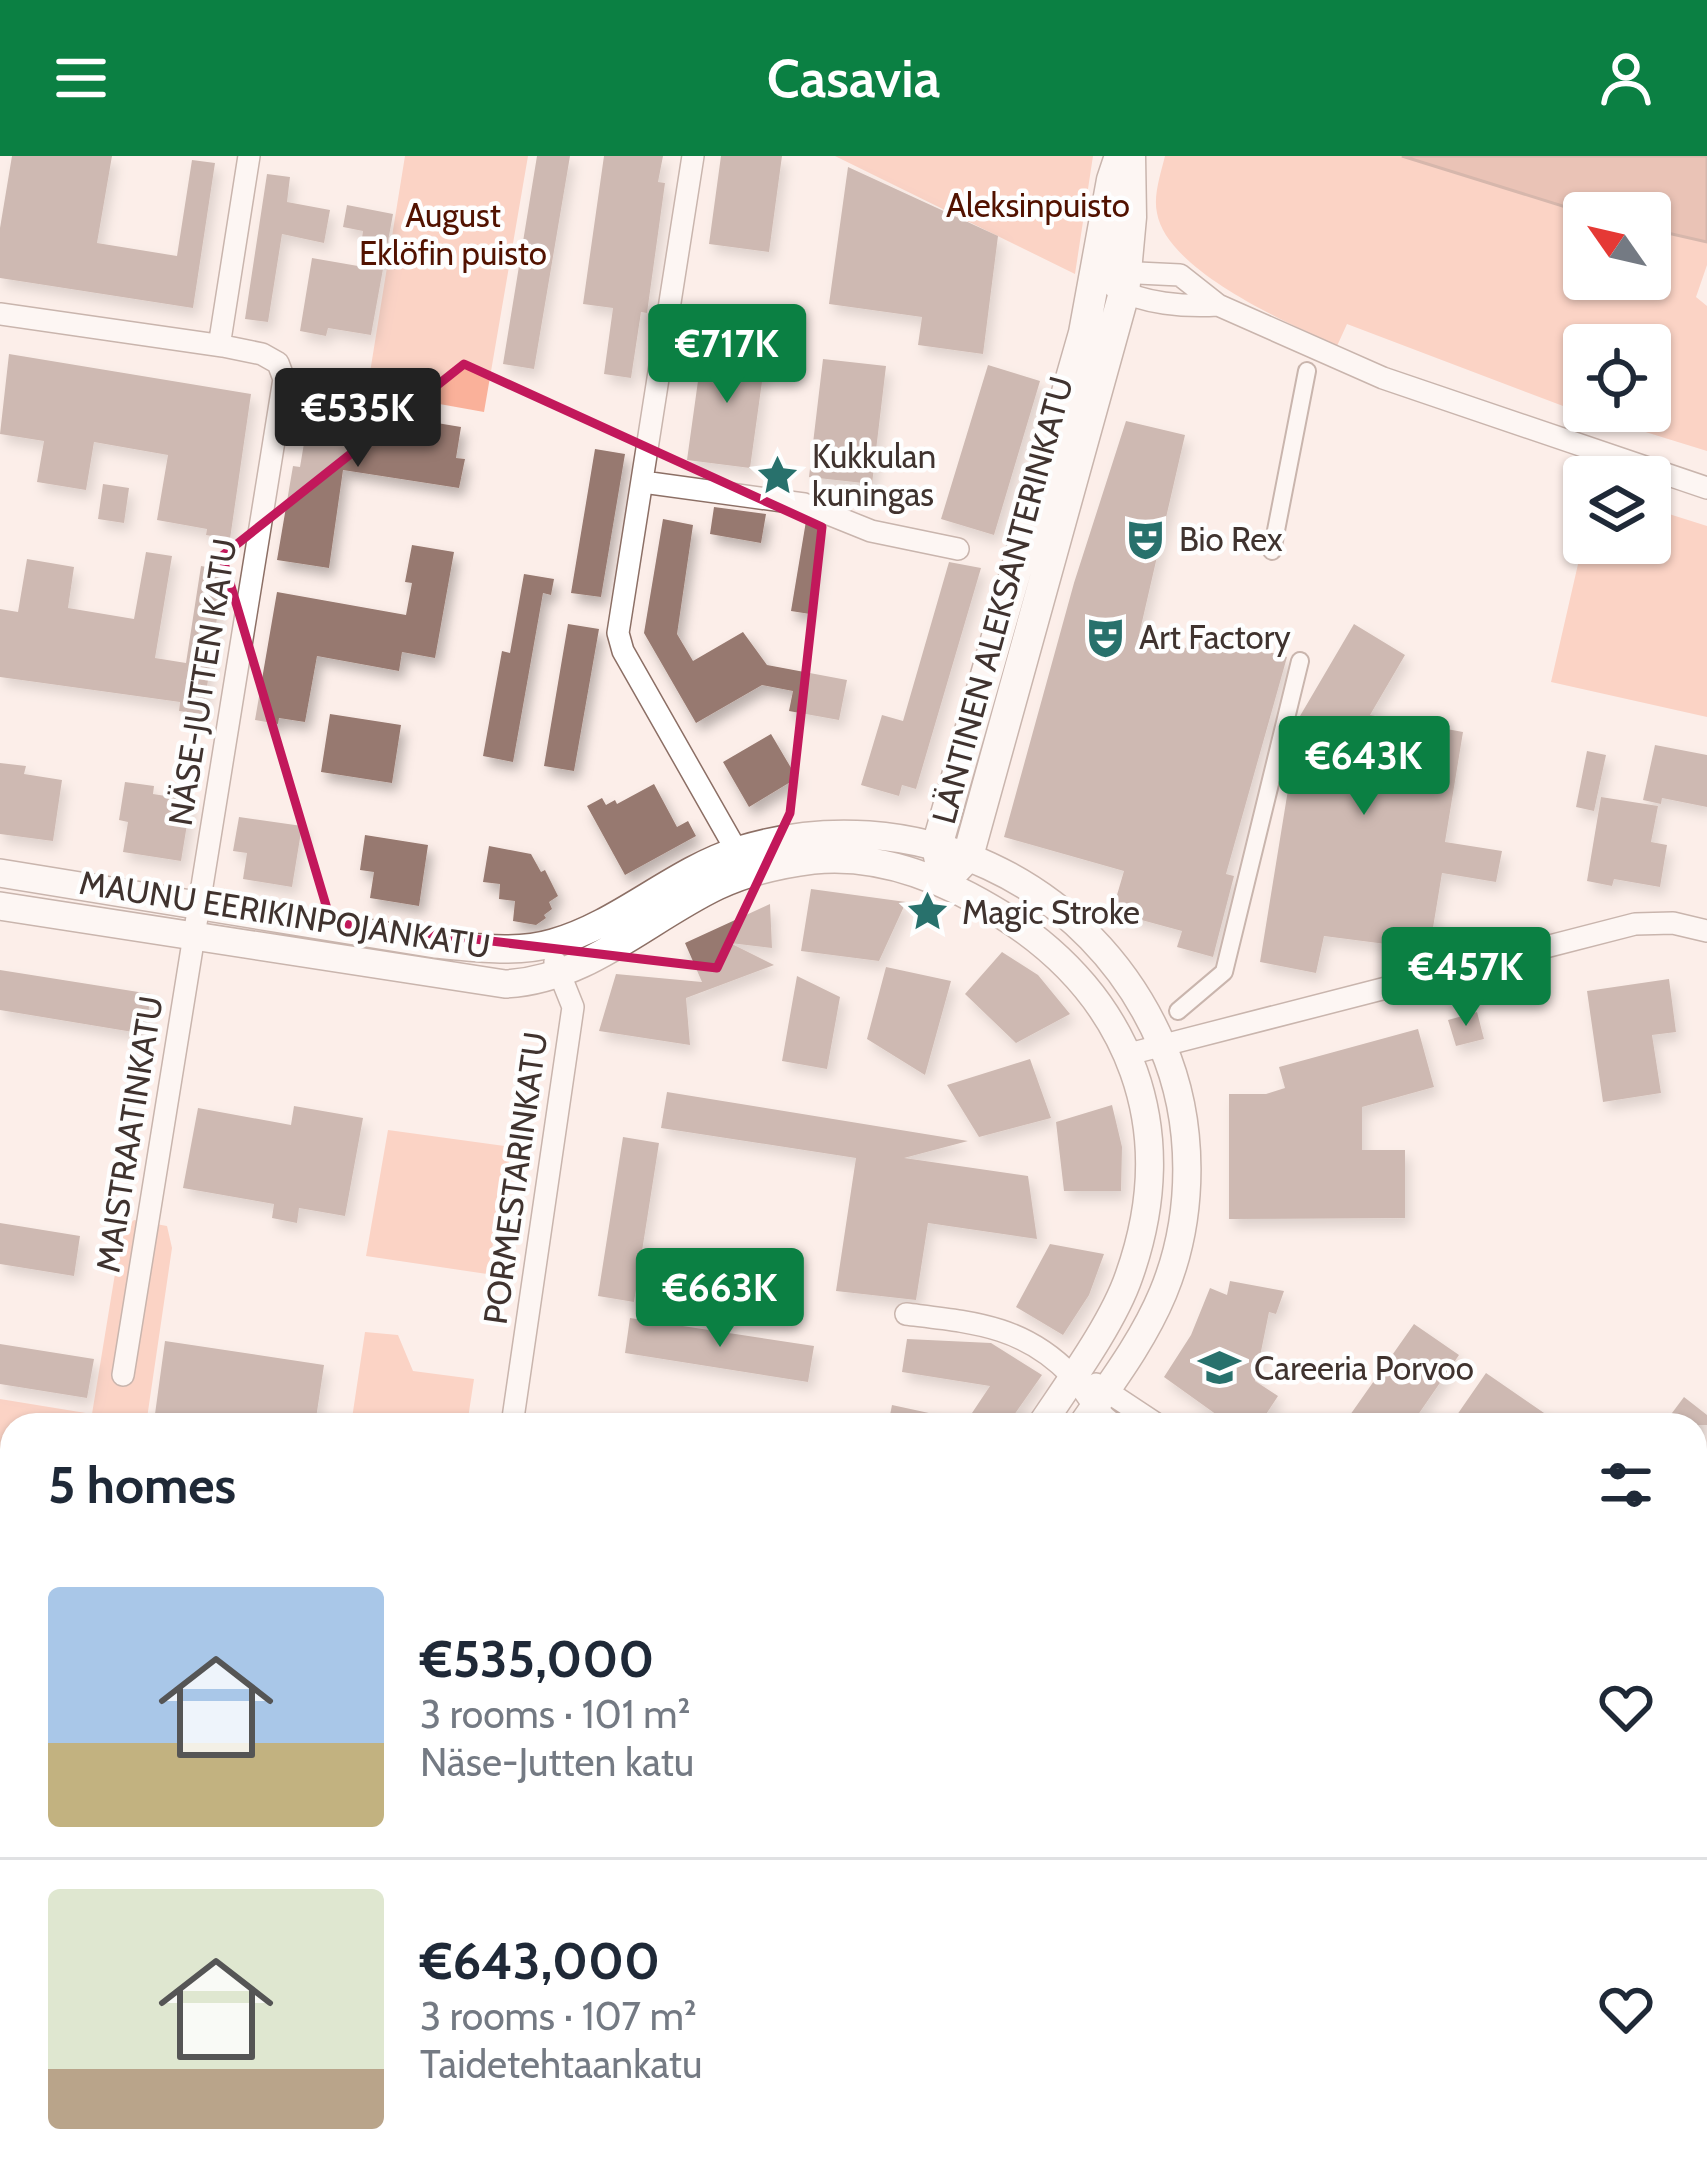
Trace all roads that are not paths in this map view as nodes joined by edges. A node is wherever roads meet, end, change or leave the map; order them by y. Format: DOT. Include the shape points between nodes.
graph roads {
  1 [pos="249,156"];
  2 [pos="693,156"];
  3 [pos="1120,156"];
  4 [pos="1130,156"];
  5 [pos="1115,280"];
  6 [pos="0,314"];
  7 [pos="223,346"];
  8 [pos="1306,371"];
  9 [pos="643,482"];
  10 [pos="1707,488"];
  11 [pos="958,549"];
  12 [pos="1272,551"];
  13 [pos="1300,661"];
  14 [pos="937,846"];
  15 [pos="968,856"];
  16 [pos="743,862"];
  17 [pos="0,873"];
  18 [pos="944,881"];
  19 [pos="200,904"];
  20 [pos="0,906"];
  21 [pos="1707,931"];
  22 [pos="195,937"];
  23 [pos="550,944"];
  24 [pos="559,976"];
  25 [pos="1178,1011"];
  26 [pos="1162,1045"];
  27 [pos="1129,1054"];
  28 [pos="906,1314"];
  29 [pos="123,1375"];
  30 [pos="1073,1377"];
  31 [pos="1099,1412"];
  32 [pos="514,1413"];
  33 [pos="1049,1413"];
  1 -- 7 [label="street"];
  2 -- 9 [label="street"];
  3 -- 5 [label="main road, LÄNTINEN ALEKSANTERINKATU"];
  4 -- 5 [label="main road, LÄNTINEN ALEKSANTERINKATU"];
  5 -- 10 [label="street" via="1189,307 1218,305 1383,378"];
  5 -- 14 [label="main road, LÄNTINEN ALEKSANTERINKATU" via="1084,333"];
  5 -- 15 [label="main road, LÄNTINEN ALEKSANTERINKATU"];
  6 -- 7 [label="street"];
  7 -- 19 [label="street, NÄSE-JUTTEN KATU" via="262,354 278,363 284,379"];
  8 -- 12 [label="street"];
  9 -- 11 [label="street" via="804,504 871,531"];
  9 -- 16 [label="street" via="620,618 623,651"];
  13 -- 25 [label="street" via="1224,972"];
  14 -- 15 [label="street"];
  14 -- 16 [label="street" via="812,836"];
  14 -- 18 [label="main road, LÄNTINEN ALEKSANTERINKATU"];
  15 -- 18 [label="main road, LÄNTINEN ALEKSANTERINKATU"];
  15 -- 26 [label="street" via="1073,918 1110,955"];
  16 -- 18 [label="street" via="844,859"];
  16 -- 23 [label="street" via="688,872"];
  16 -- 24 [label="street" via="714,888"];
  17 -- 19 [label="street, MAUNU EERIKINPOJANKATU"];
  18 -- 27 [label="street" via="1020,926 1084,983"];
  19 -- 22 [label="street, MAISTRAATINKATU"];
  19 -- 23 [label="street, MAUNU EERIKINPOJANKATU" via="435,944"];
  20 -- 22 [label="street, MAUNU EERIKINPOJANKATU"];
  21 -- 26 [label="street" via="1636,924"];
  22 -- 24 [label="street, MAUNU EERIKINPOJANKATU" via="500,984"];
  22 -- 29 [label="street, MAISTRAATINKATU"];
  23 -- 24 [label="street, PORMESTARINKATU"];
  24 -- 32 [label="street, PORMESTARINKATU" via="573,1007"];
  26 -- 27 [label="street"];
  26 -- 31 [label="street" via="1185,1135 1178,1243 1163,1293"];
  27 -- 30 [label="street" via="1148,1141 1144,1228 1128,1282"];
  28 -- 30 [label="street" via="1011,1332"];
  30 -- 31 [label="street"];
  30 -- 33 [label="street"];
}
